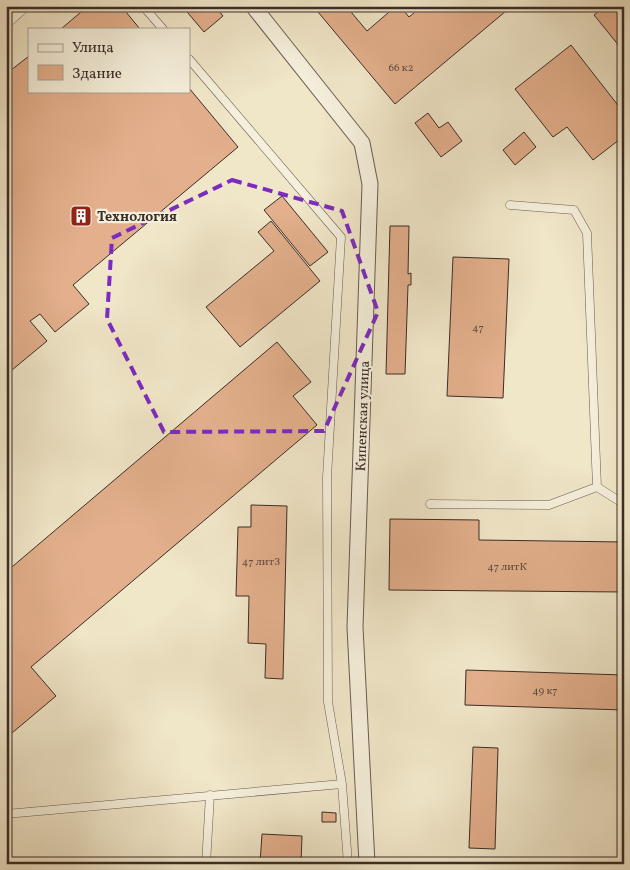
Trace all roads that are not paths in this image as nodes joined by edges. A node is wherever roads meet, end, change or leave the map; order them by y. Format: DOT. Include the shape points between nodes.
graph roads {
  1 [pos="27,6"];
  2 [pos="144,6"];
  3 [pos="253,6"];
  4 [pos="6,25"];
  5 [pos="162,28"];
  6 [pos="190,60"];
  7 [pos="510,205"];
  8 [pos="597,487"];
  9 [pos="430,504"];
  10 [pos="624,504"];
  11 [pos="342,784"];
  12 [pos="210,795"];
  13 [pos="6,814"];
  14 [pos="206,864"];
  15 [pos="348,864"];
  16 [pos="367,864"];
  1 -- 4 [label="lane"];
  2 -- 5 [label="lane"];
  3 -- 16 [label="street, Кипенская улица" via="362,143 370,184 355,627"];
  6 -- 11 [label="lane" via="341,237 327,486 328,702"];
  7 -- 8 [label="lane" via="574,210 587,233"];
  8 -- 9 [label="lane" via="549,505"];
  8 -- 10 [label="lane"];
  11 -- 12 [label="lane"];
  11 -- 15 [label="lane"];
  12 -- 13 [label="lane"];
  12 -- 14 [label="lane"];
}
